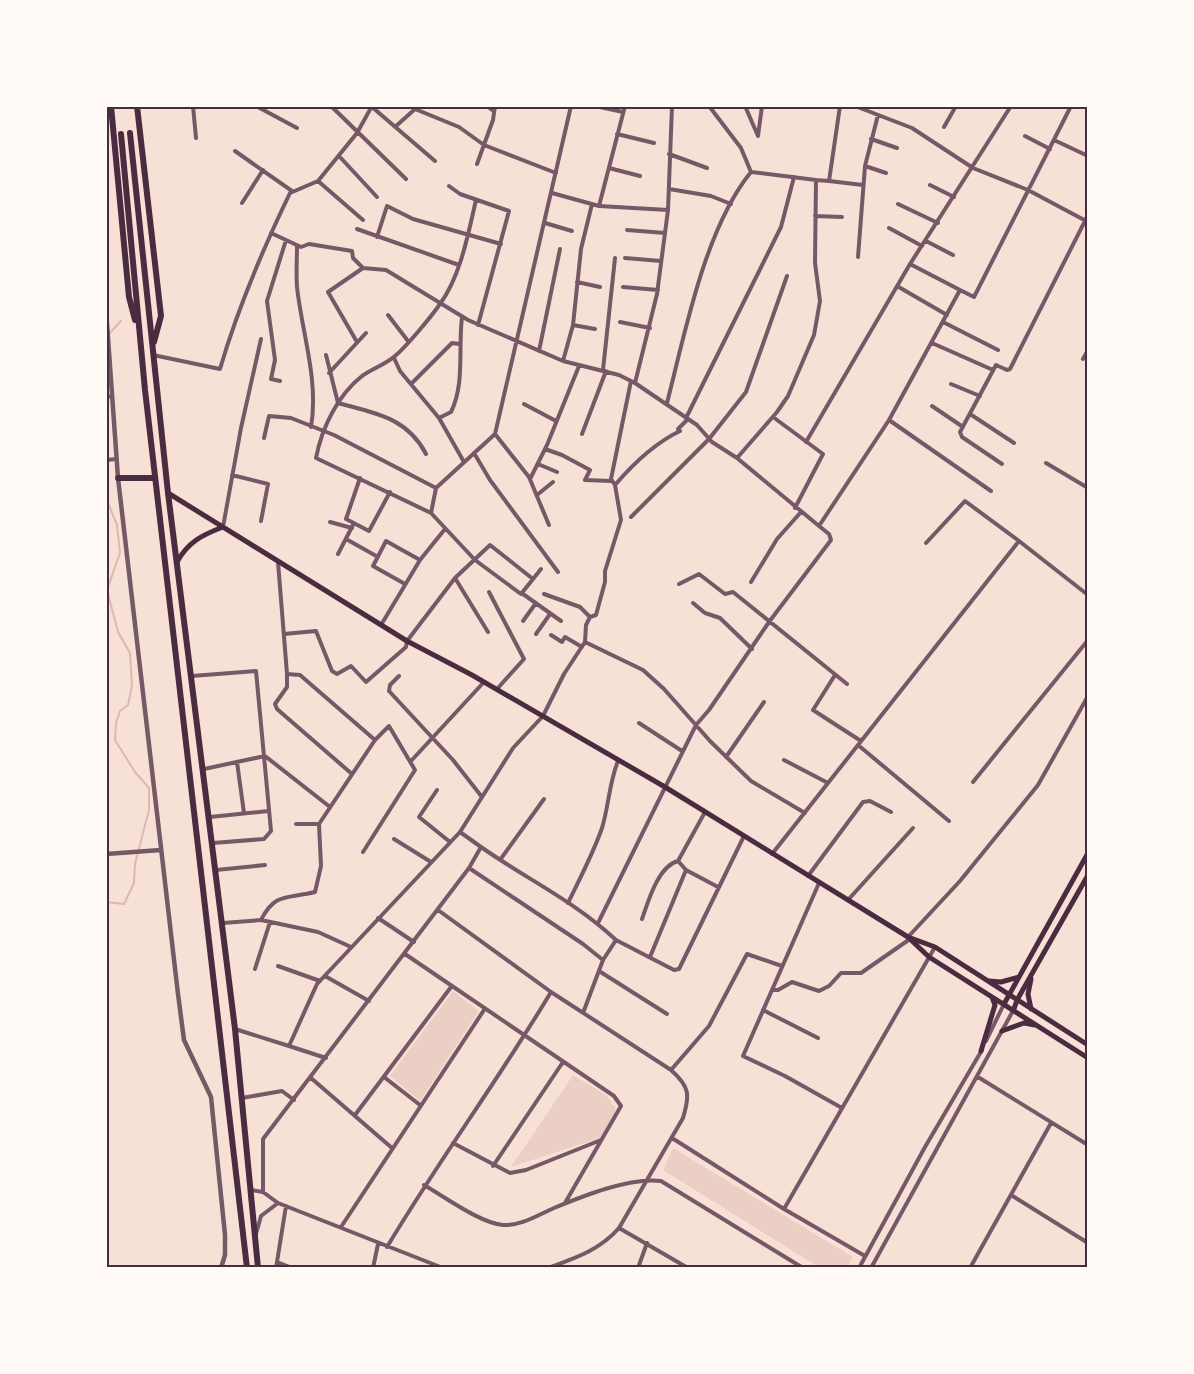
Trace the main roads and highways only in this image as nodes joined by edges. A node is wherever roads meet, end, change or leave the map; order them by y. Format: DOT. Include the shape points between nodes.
graph roads {
  1 [pos="111,106"];
  2 [pos="137,106"];
  3 [pos="130,133"];
  4 [pos="121,134"];
  5 [pos="140,336"];
  6 [pos="153,346"];
  7 [pos="118,478"];
  8 [pos="155,478"];
  9 [pos="168,493"];
  10 [pos="223,527"];
  11 [pos="177,562"];
  12 [pos="1088,853"];
  13 [pos="1088,875"];
  14 [pos="909,938"];
  15 [pos="1032,974"];
  16 [pos="1019,977"];
  17 [pos="988,981"];
  18 [pos="1009,995"];
  19 [pos="991,996"];
  20 [pos="1017,1000"];
  21 [pos="1004,1004"];
  22 [pos="1014,1009"];
  23 [pos="1031,1009"];
  24 [pos="1038,1025"];
  25 [pos="1002,1031"];
  26 [pos="1088,1045"];
  27 [pos="981,1052"];
  28 [pos="1088,1058"];
  29 [pos="246,1268"];
  30 [pos="258,1268"];
  1 -- 5 [label="highway" via="129,297"];
  2 -- 6 [label="highway" via="161,316"];
  3 -- 6 [label="highway"];
  4 -- 5 [label="highway"];
  5 -- 8 [label="highway"];
  6 -- 9 [label="highway"];
  7 -- 8 [label="highway"];
  8 -- 29 [label="highway"];
  9 -- 10 [label="main road"];
  9 -- 11 [label="highway"];
  10 -- 11 [label="main road" via="194,539"];
  10 -- 14 [label="main road" via="407,641 497,689 665,787"];
  11 -- 30 [label="highway" via="235,1029"];
  12 -- 16 [label="main road"];
  13 -- 15 [label="main road"];
  14 -- 17 [label="main road" via="935,947"];
  14 -- 19 [label="main road" via="929,956"];
  15 -- 20 [label="main road"];
  15 -- 23 [label="main road" via="1028,994"];
  16 -- 17 [label="main road" via="1001,982"];
  16 -- 18 [label="main road"];
  17 -- 18 [label="main road"];
  18 -- 20 [label="main road"];
  18 -- 21 [label="main road"];
  19 -- 21 [label="main road"];
  19 -- 27 [label="main road" via="995,1005"];
  20 -- 22 [label="main road"];
  20 -- 23 [label="main road"];
  21 -- 22 [label="main road"];
  22 -- 24 [label="main road"];
  23 -- 26 [label="main road"];
  24 -- 25 [label="main road" via="1024,1023"];
  24 -- 28 [label="main road"];
}
